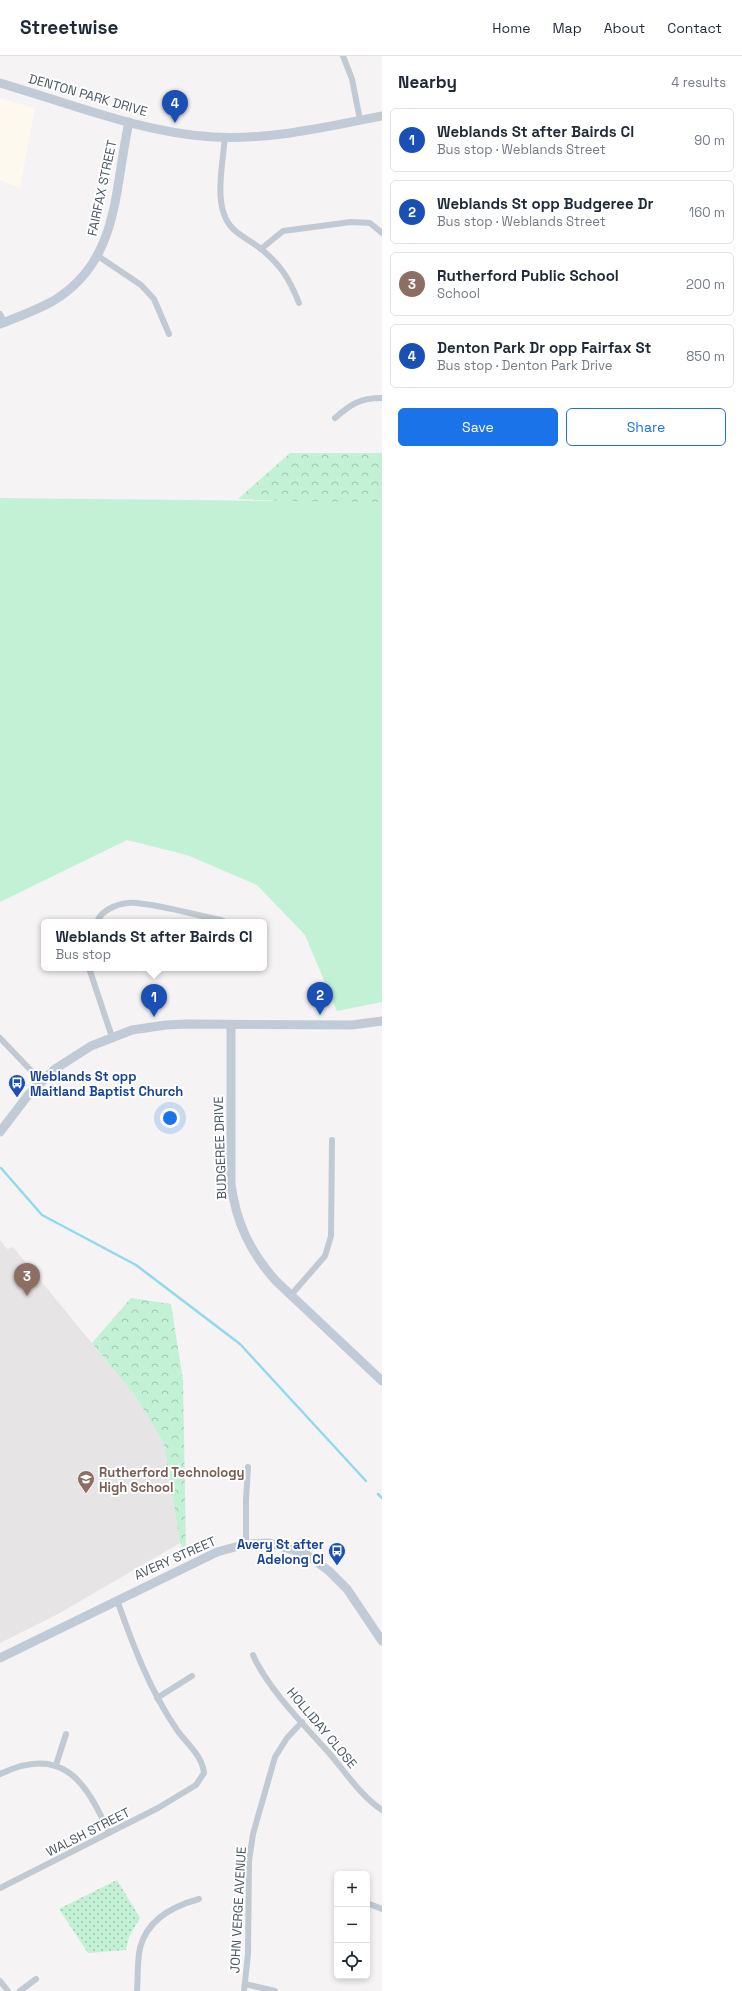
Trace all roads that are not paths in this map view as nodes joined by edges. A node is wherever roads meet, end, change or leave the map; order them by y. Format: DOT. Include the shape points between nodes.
graph roads {
  1 [pos="343,56"];
  2 [pos="0,83"];
  3 [pos="382,116"];
  4 [pos="360,120"];
  5 [pos="129,122"];
  6 [pos="224,137"];
  7 [pos="382,233"];
  8 [pos="261,249"];
  9 [pos="98,256"];
  10 [pos="299,303"];
  11 [pos="1,320"];
  12 [pos="169,334"];
  13 [pos="382,398"];
  14 [pos="335,418"];
  15 [pos="98,919"];
  16 [pos="211,919"];
  17 [pos="90,971"];
  18 [pos="382,1021"];
  19 [pos="231,1025"];
  20 [pos="112,1037"];
  21 [pos="0,1038"];
  22 [pos="41,1081"];
  23 [pos="0,1132"];
  24 [pos="332,1140"];
  25 [pos="291,1295"];
  26 [pos="382,1381"];
  27 [pos="248,1467"];
  28 [pos="246,1544"];
  29 [pos="117,1600"];
  30 [pos="382,1641"];
  31 [pos="253,1656"];
  32 [pos="0,1658"];
  33 [pos="192,1676"];
  34 [pos="157,1698"];
  35 [pos="302,1722"];
  36 [pos="66,1734"];
  37 [pos="56,1765"];
  38 [pos="0,1774"];
  39 [pos="382,1810"];
  40 [pos="109,1833"];
  41 [pos="0,1888"];
  42 [pos="199,1899"];
  43 [pos="370,1904"];
  44 [pos="382,1908"];
  45 [pos="36,1979"];
  46 [pos="0,1980"];
  47 [pos="245,1984"];
  48 [pos="8,1991"];
  49 [pos="20,1991"];
  50 [pos="137,1991"];
  51 [pos="244,1991"];
  52 [pos="276,1991"];
  1 -- 4 [label="street" via="352,79"];
  2 -- 5 [label="street, DENTON PARK DRIVE"];
  3 -- 4 [label="street, DENTON PARK DRIVE"];
  4 -- 6 [label="street, DENTON PARK DRIVE" via="288,134"];
  5 -- 6 [label="street, DENTON PARK DRIVE" via="173,132"];
  5 -- 9 [label="street, FAIRFAX STREET" via="109,229"];
  6 -- 8 [label="street" via="221,200 225,216 237,234"];
  7 -- 8 [label="street" via="370,223 351,222 283,231"];
  8 -- 10 [label="street" via="291,281"];
  9 -- 11 [label="street, FAIRFAX STREET" via="69,290 53,301"];
  9 -- 12 [label="street" via="141,285 154,299"];
  13 -- 14 [label="street" via="352,403"];
  15 -- 16 [label="street" via="116,905 135,903"];
  17 -- 20 [label="street"];
  18 -- 19 [label="street" via="352,1025"];
  19 -- 20 [label="street" via="166,1025 132,1030"];
  19 -- 25 [label="street, BUDGEREE DRIVE" via="231,1184 234,1205 239,1223 254,1253 264,1268"];
  20 -- 22 [label="street" via="72,1057"];
  21 -- 22 [label="street"];
  22 -- 23 [label="street"];
  24 -- 25 [label="street" via="331,1236 325,1256"];
  25 -- 26 [label="street, BUDGEREE DRIVE"];
  27 -- 28 [label="street"];
  28 -- 29 [label="street, AVERY STREET" via="217,1552"];
  28 -- 30 [label="street, AVERY STREET" via="269,1543 306,1554 329,1571 347,1589"];
  29 -- 32 [label="street, AVERY STREET"];
  29 -- 34 [label="street, WALSH STREET" via="140,1664"];
  31 -- 35 [label="street, HOLLIDAY CLOSE" via="259,1669"];
  33 -- 34 [label="street"];
  34 -- 40 [label="street, WALSH STREET" via="177,1730 201,1760 204,1773 185,1793"];
  35 -- 39 [label="street, HOLLIDAY CLOSE" via="366,1796"];
  35 -- 47 [label="street, JOHN VERGE AVENUE" via="287,1738 275,1757 253,1834"];
  36 -- 37 [label="street"];
  37 -- 38 [label="street" via="29,1764"];
  37 -- 40 [label="street" via="83,1784"];
  40 -- 41 [label="street, WALSH STREET"];
  42 -- 50 [label="street" via="172,1909 151,1925 140,1948"];
  43 -- 44 [label="street"];
  45 -- 49 [label="street"];
  46 -- 48 [label="street"];
  47 -- 51 [label="street, JOHN VERGE AVENUE"];
  47 -- 52 [label="street"];
}
